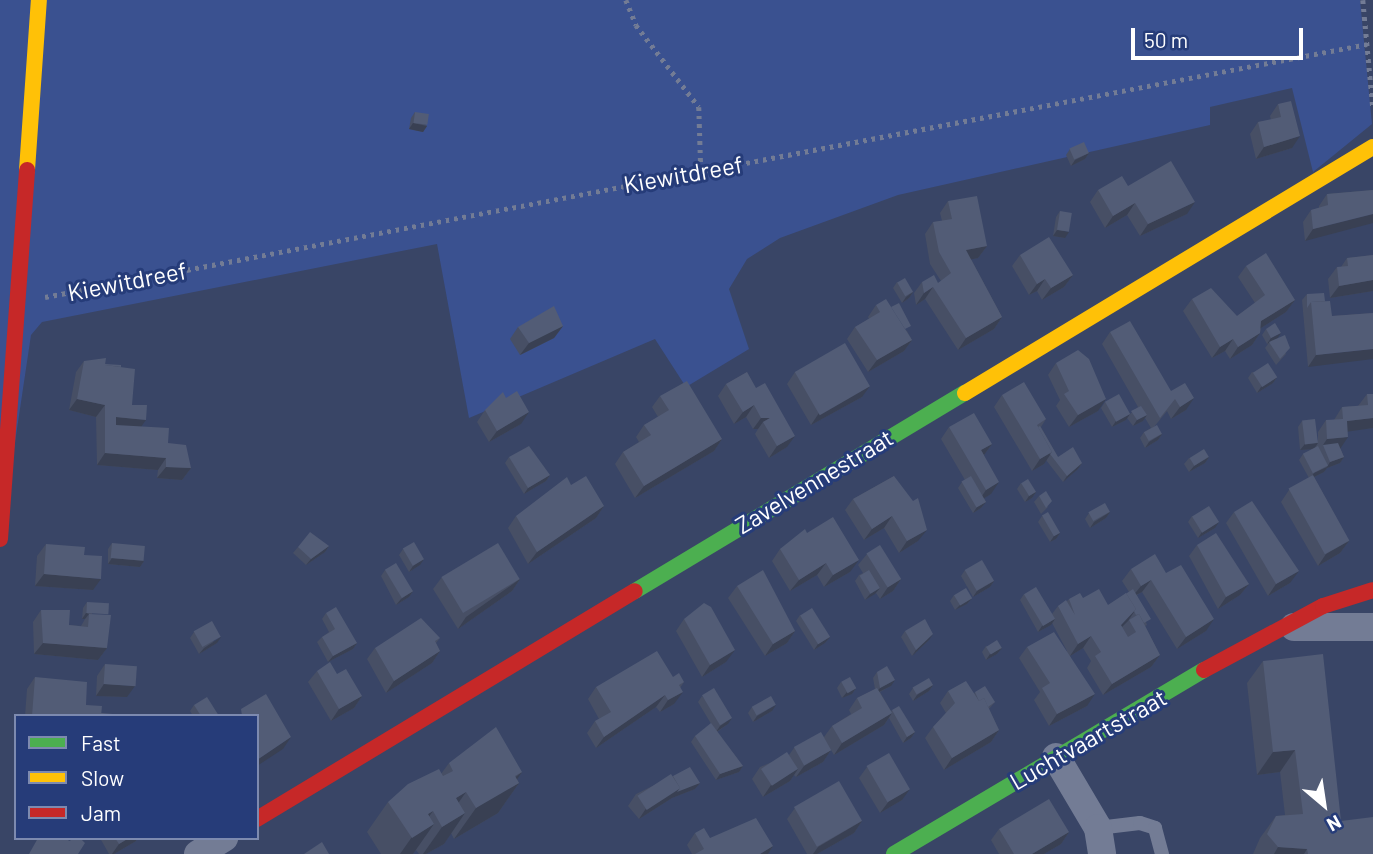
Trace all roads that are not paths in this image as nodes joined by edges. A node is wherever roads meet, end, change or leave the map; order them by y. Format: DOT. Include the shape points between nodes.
graph roads {
  1 [pos="39,0"];
  2 [pos="1373,147"];
  3 [pos="8,304"];
  4 [pos="0,539"];
  5 [pos="1373,590"];
  6 [pos="1373,627"];
  7 [pos="1284,628"];
  8 [pos="1056,757"];
  9 [pos="259,818"];
  10 [pos="221,840"];
  11 [pos="1100,841"];
  12 [pos="198,854"];
  13 [pos="894,854"];
  14 [pos="1162,854"];
  1 -- 3 [label="street"];
  2 -- 9 [label="street, Zavelvennestraat"];
  3 -- 4 [label="street"];
  5 -- 7 [label="street, Luchtvaartstraat"];
  6 -- 7 [label="street, Luchtvaartstraat"];
  7 -- 8 [label="street, Luchtvaartstraat"];
  8 -- 11 [label="street"];
  8 -- 13 [label="street, Luchtvaartstraat"];
  10 -- 12 [label="street"];
  11 -- 14 [label="lane" via="1140,823 1155,828"];
}
